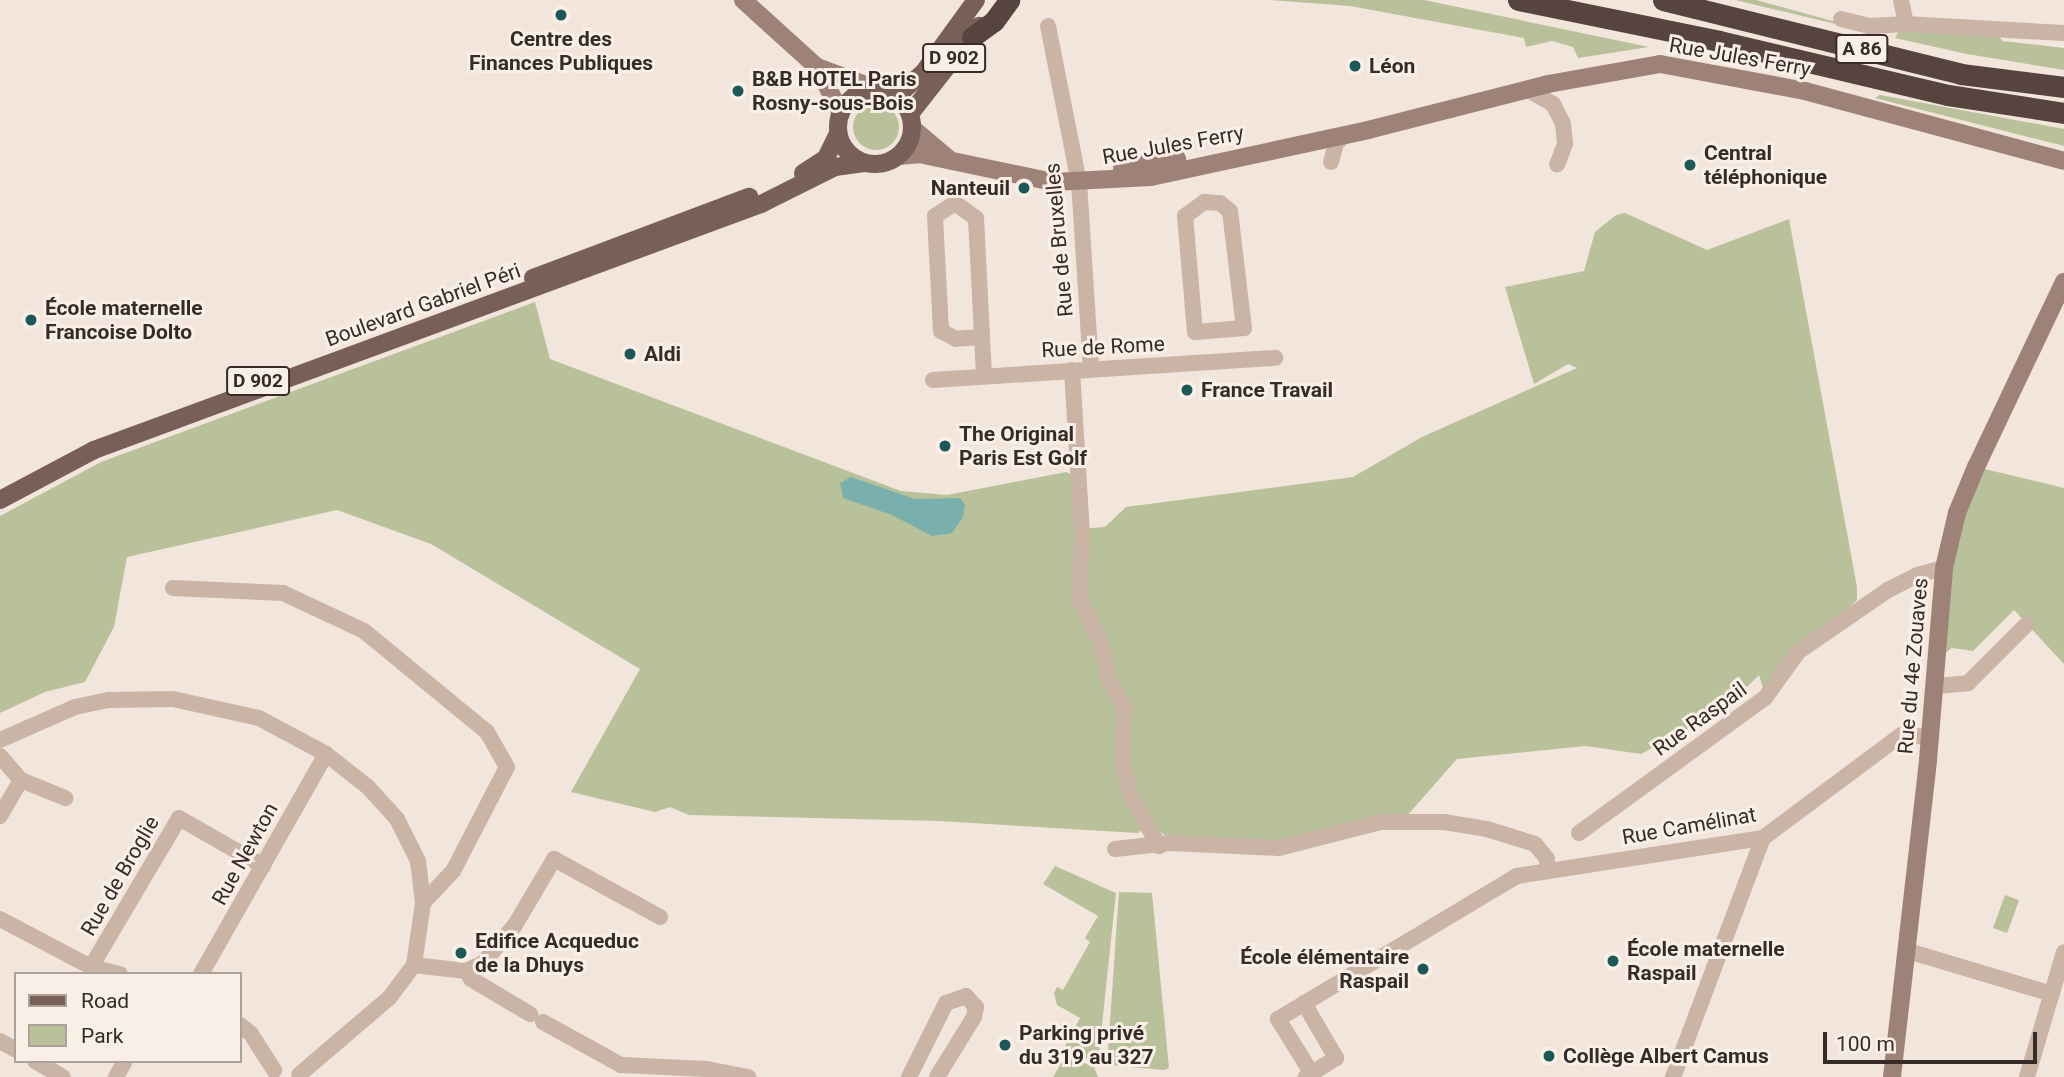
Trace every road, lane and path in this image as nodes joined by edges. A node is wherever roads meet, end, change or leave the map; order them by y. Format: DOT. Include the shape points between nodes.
graph roads {
  1 [pos="744,0"];
  2 [pos="976,0"];
  3 [pos="997,0"];
  4 [pos="1009,0"];
  5 [pos="1518,0"];
  6 [pos="1663,0"];
  7 [pos="1900,0"];
  8 [pos="1840,19"];
  9 [pos="1906,24"];
  10 [pos="1048,26"];
  11 [pos="2064,33"];
  12 [pos="972,37"];
  13 [pos="817,66"];
  14 [pos="2064,88"];
  15 [pos="1527,89"];
  16 [pos="887,94"];
  17 [pos="841,113"];
  18 [pos="2064,113"];
  19 [pos="911,121"];
  20 [pos="838,133"];
  21 [pos="898,156"];
  22 [pos="949,159"];
  23 [pos="2064,161"];
  24 [pos="864,163"];
  25 [pos="1557,165"];
  26 [pos="1078,177"];
  27 [pos="2064,282"];
  28 [pos="1195,331"];
  29 [pos="982,337"];
  30 [pos="1275,358"];
  31 [pos="1195,363"];
  32 [pos="1091,369"];
  33 [pos="1072,370"];
  34 [pos="984,376"];
  35 [pos="933,380"];
  36 [pos="0,489"];
  37 [pos="0,500"];
  38 [pos="1944,568"];
  39 [pos="173,588"];
  40 [pos="2027,624"];
  41 [pos="1936,686"];
  42 [pos="1931,737"];
  43 [pos="0,740"];
  44 [pos="326,754"];
  45 [pos="0,756"];
  46 [pos="21,780"];
  47 [pos="65,799"];
  48 [pos="0,816"];
  49 [pos="1579,833"];
  50 [pos="1763,838"];
  51 [pos="1159,846"];
  52 [pos="1115,849"];
  53 [pos="263,866"];
  54 [pos="1547,870"];
  55 [pos="423,903"];
  56 [pos="660,917"];
  57 [pos="0,919"];
  58 [pos="1908,951"];
  59 [pos="2064,952"];
  60 [pos="414,965"];
  61 [pos="91,967"];
  62 [pos="466,971"];
  63 [pos="112,972"];
  64 [pos="202,972"];
  65 [pos="2052,994"];
  66 [pos="1304,1003"];
  67 [pos="242,1027"];
  68 [pos="38,1063"];
  69 [pos="272,1073"];
  70 [pos="1309,1075"];
  71 [pos="300,1076"];
  72 [pos="63,1077"];
  73 [pos="748,1077"];
  74 [pos="909,1077"];
  75 [pos="937,1077"];
  76 [pos="1673,1077"];
  77 [pos="1893,1077"];
  78 [pos="2027,1077"];
  1 -- 13 [label="street"];
  2 -- 16 [label="main road, D 902" via="923,73"];
  3 -- 12 [label="main road, D 902"];
  4 -- 12 [label="highway" via="994,21"];
  5 -- 18 [label="highway, A 86" via="1948,95"];
  6 -- 14 [label="highway, A 86" via="1961,74"];
  7 -- 9 [label="street"];
  8 -- 9 [label="street" via="1868,26"];
  9 -- 11 [label="street"];
  10 -- 26 [label="street, Rue de Bruxelles"];
  12 -- 19 [label="main road, D 902"];
  13 -- 16 [label="street"];
  13 -- 17 [label="street"];
  15 -- 23 [label="street, Rue Jules Ferry" via="1644,65 1703,68"];
  15 -- 25 [label="street" via="1553,104 1560,117 1565,144"];
  15 -- 26 [label="street, Rue Jules Ferry" via="1504,89"];
  15 -- 26 [label="street, Rue Jules Ferry" via="1151,177"];
  16 -- 17 [label="main road" via="852,98"];
  16 -- 19 [label="main road"];
  17 -- 20 [label="main road"];
  19 -- 21 [label="main road"];
  19 -- 22 [label="street, Rue Jules Ferry"];
  20 -- 24 [label="main road" via="847,152"];
  20 -- 36 [label="main road, Boulevard Gabriel Péri / D 902" via="826,158 771,189 98,439"];
  21 -- 22 [label="street, Rue Jules Ferry"];
  21 -- 24 [label="main road" via="882,163"];
  22 -- 26 [label="street, Rue Jules Ferry" via="1030,176"];
  24 -- 37 [label="main road, Boulevard Gabriel Péri" via="835,167 761,204 94,450"];
  26 -- 32 [label="street, Rue de Bruxelles"];
  27 -- 38 [label="street, Rue du 4e Zouaves" via="1976,467 1957,513"];
  28 -- 28 [label="street" via="1244,328 1230,211 1220,203 1204,202 1185,216"];
  28 -- 31 [label="street"];
  29 -- 29 [label="street" via="976,218 955,203 935,216 942,331 956,339"];
  29 -- 34 [label="street"];
  30 -- 31 [label="street, Rue de Rome"];
  31 -- 32 [label="street, Rue de Rome"];
  32 -- 33 [label="street, Rue de Rome"];
  33 -- 34 [label="street, Rue de Rome"];
  33 -- 51 [label="street" via="1082,535 1080,601 1101,643 1109,681 1125,708 1122,758 1130,795"];
  34 -- 35 [label="street, Rue de Rome"];
  38 -- 41 [label="street, Rue du 4e Zouaves"];
  38 -- 49 [label="street, Rue Raspail" via="1888,590 1798,652 1765,698"];
  39 -- 55 [label="street" via="283,593 364,631 487,732 507,767 453,872"];
  40 -- 41 [label="street" via="1968,683"];
  41 -- 42 [label="street, Rue du 4e Zouaves"];
  42 -- 50 [label="street, Rue Camélinat" via="1901,735"];
  42 -- 58 [label="street, Rue du 4e Zouaves"];
  43 -- 44 [label="street" via="75,707 145,697 204,703 259,718"];
  44 -- 53 [label="street, Rue Newton"];
  44 -- 55 [label="street" via="368,787 397,819 418,861"];
  45 -- 46 [label="street"];
  46 -- 47 [label="street"];
  46 -- 48 [label="street"];
  50 -- 54 [label="street, Rue Camélinat"];
  50 -- 76 [label="street"];
  51 -- 52 [label="street"];
  51 -- 54 [label="street" via="1279,848 1381,822 1444,822 1535,844 1547,859"];
  53 -- 61 [label="street, Rue de Broglie" via="178,818"];
  53 -- 64 [label="street, Rue Newton"];
  54 -- 66 [label="street, Rue Camélinat" via="1517,876"];
  55 -- 60 [label="street"];
  56 -- 62 [label="street" via="554,859 515,925 483,963"];
  57 -- 61 [label="street"];
  58 -- 65 [label="street"];
  58 -- 77 [label="street, Rue du 4e Zouaves"];
  59 -- 65 [label="street"];
  60 -- 62 [label="street"];
  60 -- 71 [label="street" via="389,998"];
  61 -- 63 [label="street"];
  62 -- 73 [label="street" via="471,979 621,1065 707,1069"];
  65 -- 78 [label="street"];
  66 -- 70 [label="street, Rue Camélinat" via="1278,1019"];
  66 -- 70 [label="street" via="1336,1058"];
  67 -- 69 [label="street" via="251,1034"];
  68 -- 72 [label="street"];
  69 -- 71 [label="street" via="291,1068"];
  74 -- 75 [label="street" via="946,1003 966,996 976,1007 974,1017"];
}
